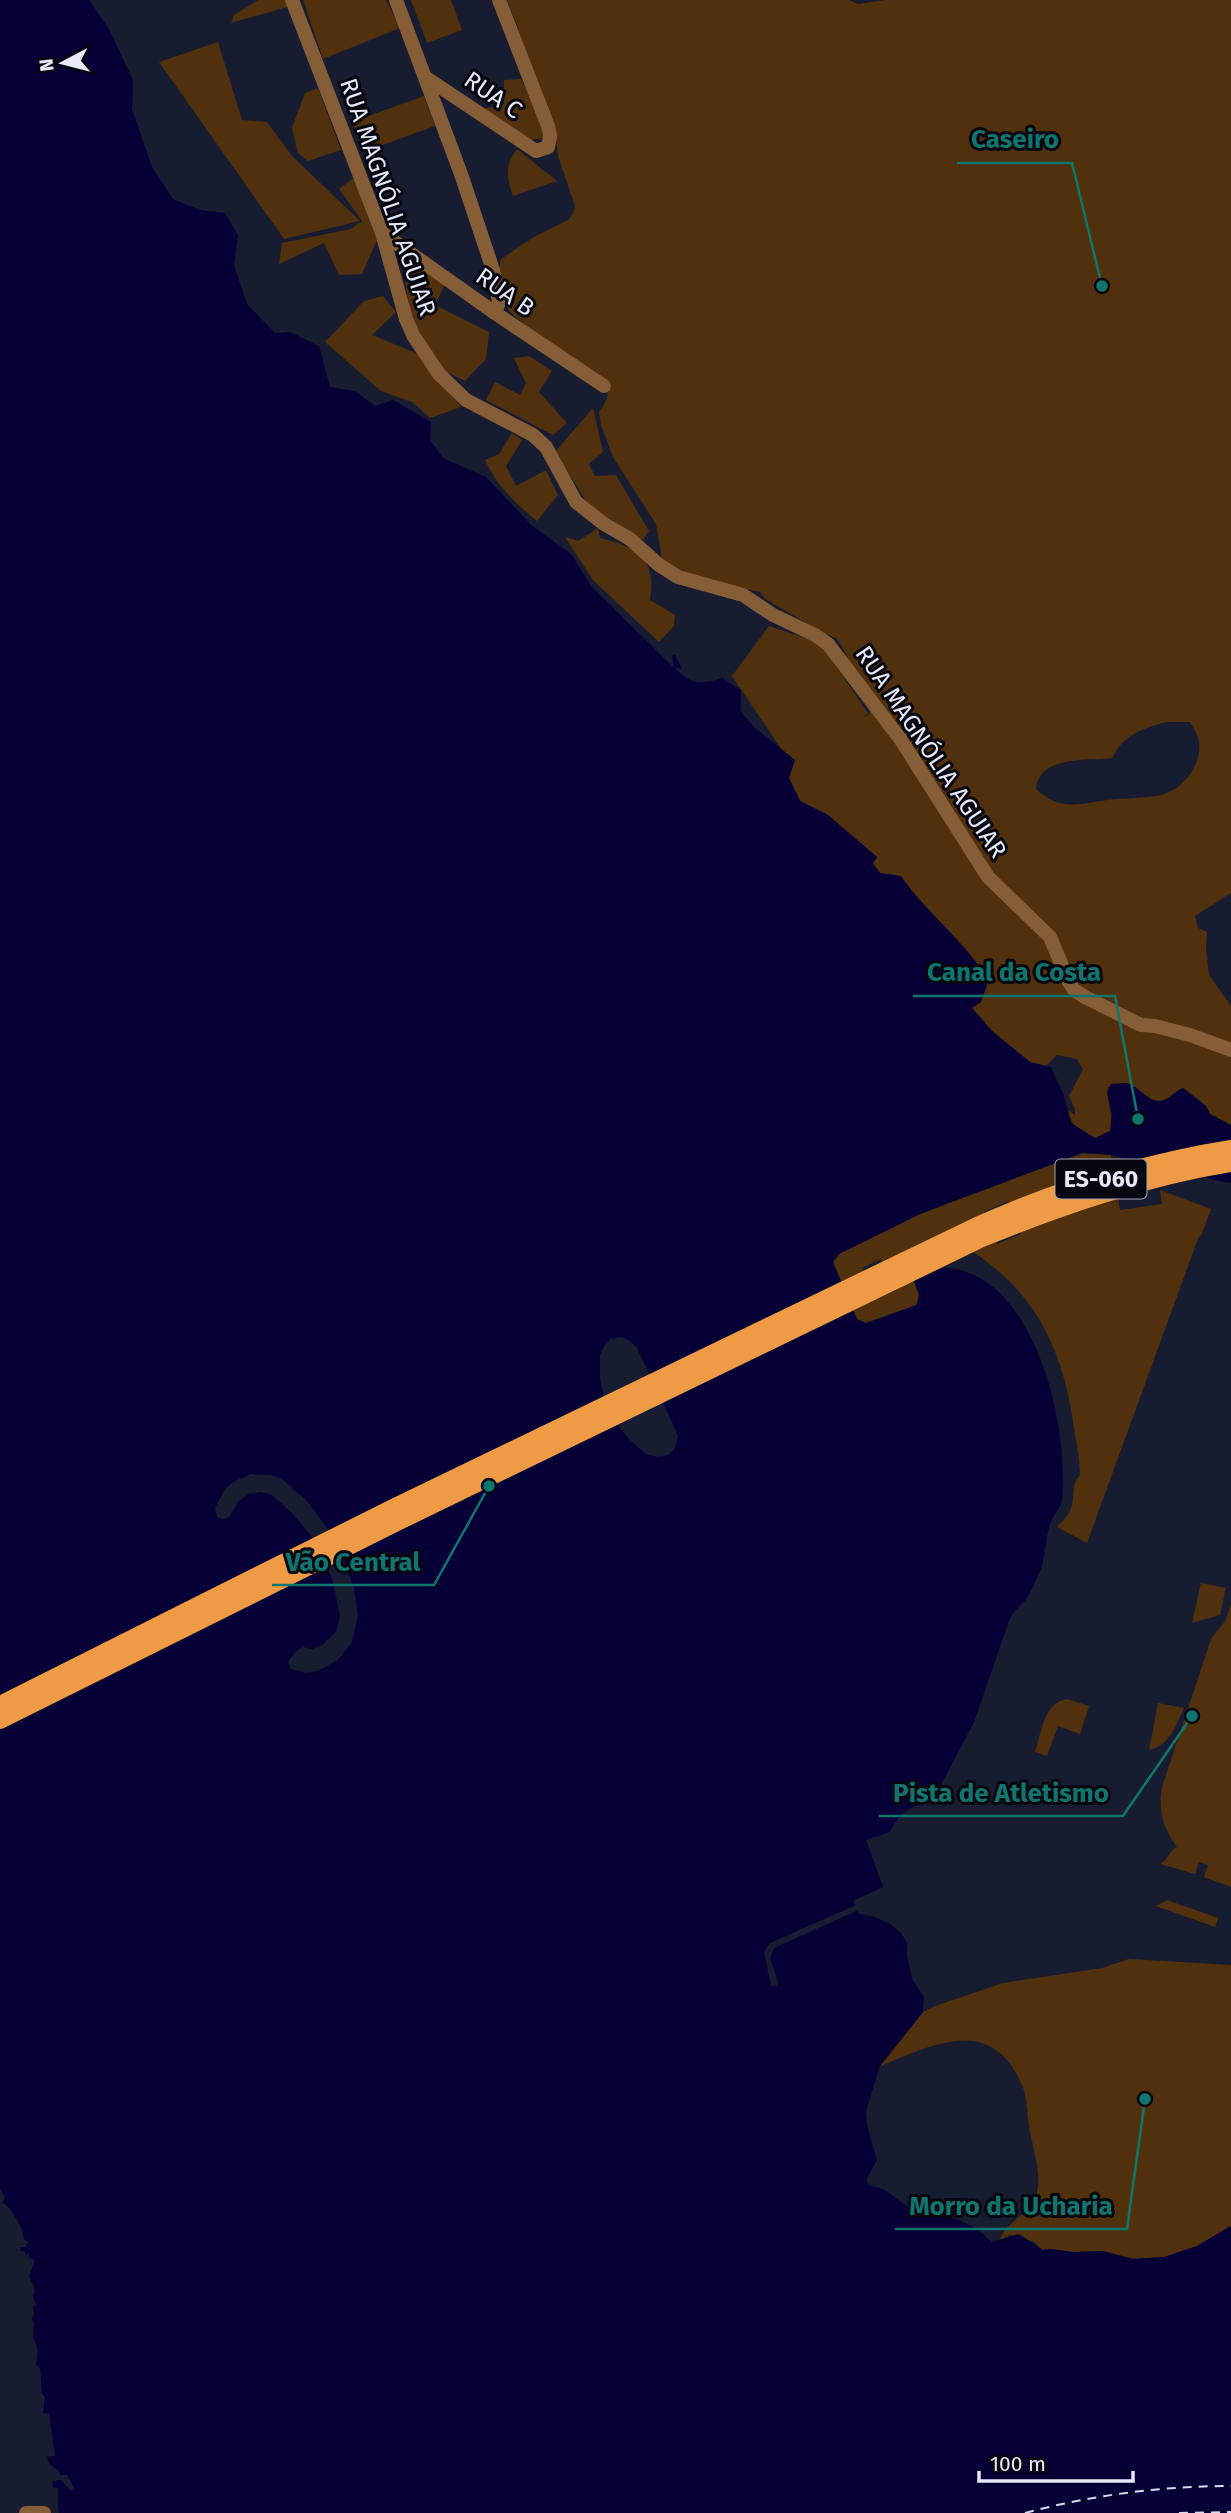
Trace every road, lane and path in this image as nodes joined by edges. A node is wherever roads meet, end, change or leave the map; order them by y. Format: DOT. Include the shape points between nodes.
graph roads {
  1 [pos="292,0"];
  2 [pos="396,0"];
  3 [pos="499,0"];
  4 [pos="425,77"];
  5 [pos="382,233"];
  6 [pos="495,313"];
  7 [pos="604,386"];
  8 [pos="1231,1050"];
  9 [pos="1231,1149"];
  10 [pos="1231,1163"];
  11 [pos="0,1705"];
  12 [pos="0,1720"];
  13 [pos="26,2513"];
  14 [pos="44,2513"];
  1 -- 5 [label="street, RUA MAGNÓLIA AGUIAR"];
  2 -- 4 [label="street"];
  3 -- 4 [label="street, RUA C" via="548,125 548,147 536,151"];
  4 -- 6 [label="street" via="493,270 499,302"];
  5 -- 6 [label="street, RUA B"];
  5 -- 8 [label="street, RUA MAGNÓLIA AGUIAR" via="406,319 452,388 533,435 546,447 576,502 669,572 743,595 828,644 901,740 988,877 1049,937 1074,990 1141,1025"];
  6 -- 7 [label="street, RUA B"];
  9 -- 11 [label="main road, ES-060" via="1110,1177 977,1226 403,1503"];
  10 -- 12 [label="main road, ES-060" via="1114,1190 982,1238"];
  13 -- 14 [label="street"];
}
